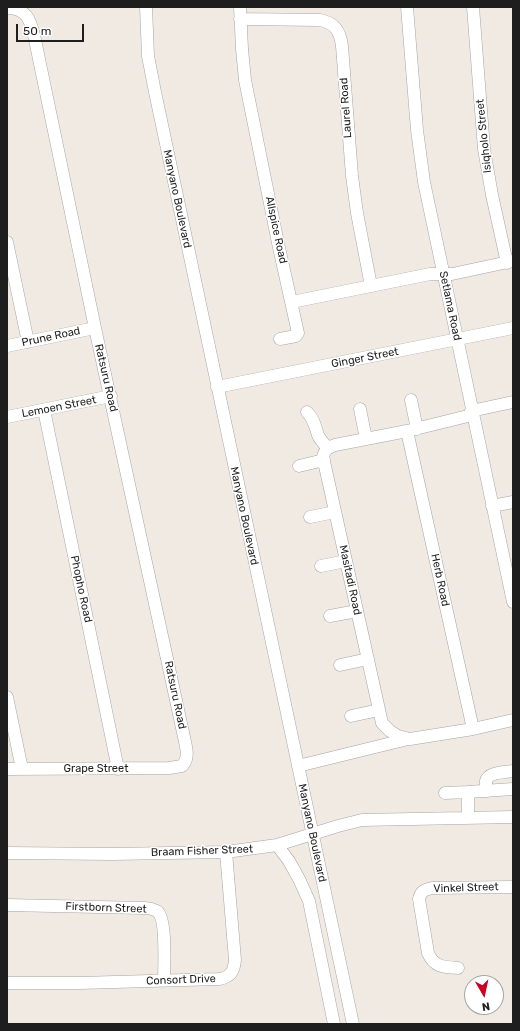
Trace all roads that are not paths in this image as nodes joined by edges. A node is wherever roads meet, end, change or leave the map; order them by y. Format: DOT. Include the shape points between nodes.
graph roads {
  1 [pos="146,7"];
  2 [pos="240,7"];
  3 [pos="407,7"];
  4 [pos="473,7"];
  5 [pos="479,7"];
  6 [pos="7,8"];
  7 [pos="240,19"];
  8 [pos="7,242"];
  9 [pos="510,262"];
  10 [pos="443,274"];
  11 [pos="371,286"];
  12 [pos="292,302"];
  13 [pos="95,328"];
  14 [pos="513,328"];
  15 [pos="280,339"];
  16 [pos="457,340"];
  17 [pos="28,342"];
  18 [pos="7,346"];
  19 [pos="217,387"];
  20 [pos="111,396"];
  21 [pos="411,400"];
  22 [pos="513,402"];
  23 [pos="360,409"];
  24 [pos="44,410"];
  25 [pos="307,412"];
  26 [pos="472,413"];
  27 [pos="7,417"];
  28 [pos="412,430"];
  29 [pos="366,439"];
  30 [pos="328,448"];
  31 [pos="324,460"];
  32 [pos="298,466"];
  33 [pos="513,502"];
  34 [pos="492,506"];
  35 [pos="335,512"];
  36 [pos="310,517"];
  37 [pos="346,561"];
  38 [pos="321,566"];
  39 [pos="513,602"];
  40 [pos="357,611"];
  41 [pos="330,616"];
  42 [pos="368,659"];
  43 [pos="340,665"];
  44 [pos="7,697"];
  45 [pos="379,710"];
  46 [pos="351,716"];
  47 [pos="513,720"];
  48 [pos="472,729"];
  49 [pos="410,738"];
  50 [pos="184,764"];
  51 [pos="298,766"];
  52 [pos="7,769"];
  53 [pos="118,769"];
  54 [pos="22,770"];
  55 [pos="513,771"];
  56 [pos="513,789"];
  57 [pos="487,791"];
  58 [pos="468,792"];
  59 [pos="445,793"];
  60 [pos="513,817"];
  61 [pos="468,818"];
  62 [pos="312,834"];
  63 [pos="277,845"];
  64 [pos="226,852"];
  65 [pos="7,853"];
  66 [pos="513,887"];
  67 [pos="7,905"];
  68 [pos="458,968"];
  69 [pos="164,981"];
  70 [pos="7,983"];
  71 [pos="334,1024"];
  72 [pos="353,1024"];
  1 -- 19 [label="street, Manyano Boulevard" via="151,74"];
  2 -- 7 [label="street, Allspice Road"];
  3 -- 10 [label="street, Setlama Road" via="421,165"];
  4 -- 5 [label="street"];
  4 -- 9 [label="street, Isiqholo Street" via="484,149 490,187"];
  6 -- 13 [label="street, Ratsuru Road" via="23,11 34,31"];
  7 -- 11 [label="street, Laurel Road" via="320,20 332,24 339,33 352,176"];
  7 -- 12 [label="street, Allspice Road" via="246,80"];
  8 -- 17 [label="street"];
  9 -- 10 [label="street"];
  10 -- 11 [label="street" via="430,274"];
  10 -- 16 [label="street, Setlama Road"];
  11 -- 12 [label="street"];
  12 -- 15 [label="street, Allspice Road" via="298,333 296,336"];
  13 -- 17 [label="street, Prune Road"];
  13 -- 20 [label="street, Ratsuru Road"];
  14 -- 16 [label="street, Ginger Street"];
  16 -- 19 [label="street, Ginger Street"];
  16 -- 26 [label="street, Setlama Road"];
  17 -- 18 [label="street, Prune Road"];
  19 -- 51 [label="street, Manyano Boulevard"];
  20 -- 24 [label="street, Lemoen Street"];
  20 -- 50 [label="street, Ratsuru Road" via="185,744 187,756"];
  21 -- 28 [label="street, Herb Road"];
  22 -- 26 [label="street"];
  23 -- 29 [label="street"];
  24 -- 27 [label="street, Lemoen Street"];
  24 -- 53 [label="street, Phopho Road"];
  25 -- 30 [label="street" via="312,417 318,436"];
  26 -- 28 [label="street"];
  26 -- 34 [label="street, Setlama Road"];
  28 -- 29 [label="street"];
  28 -- 48 [label="street, Herb Road"];
  29 -- 30 [label="street"];
  30 -- 31 [label="street"];
  31 -- 32 [label="street"];
  31 -- 35 [label="street, Masitadi Road"];
  33 -- 34 [label="street"];
  34 -- 39 [label="street, Setlama Road"];
  35 -- 36 [label="street"];
  35 -- 37 [label="street, Masitadi Road"];
  37 -- 38 [label="street"];
  37 -- 40 [label="street, Masitadi Road"];
  40 -- 41 [label="street"];
  40 -- 42 [label="street, Masitadi Road"];
  42 -- 43 [label="street"];
  42 -- 45 [label="street, Masitadi Road"];
  44 -- 54 [label="street"];
  45 -- 46 [label="street"];
  45 -- 49 [label="street, Masitadi Road" via="382,723 390,731 398,736"];
  47 -- 48 [label="street, Masitadi Road"];
  48 -- 49 [label="street, Masitadi Road"];
  49 -- 51 [label="street"];
  50 -- 53 [label="street, Grape Street" via="169,768"];
  51 -- 62 [label="street, Manyano Boulevard"];
  52 -- 54 [label="street, Grape Street"];
  53 -- 54 [label="street, Grape Street"];
  55 -- 57 [label="street" via="488,777"];
  56 -- 57 [label="street"];
  57 -- 58 [label="street"];
  58 -- 59 [label="street"];
  58 -- 61 [label="street"];
  60 -- 61 [label="street, Braam Fisher Street"];
  61 -- 62 [label="street, Braam Fisher Street" via="362,820"];
  62 -- 63 [label="street, Braam Fisher Street"];
  62 -- 72 [label="street, Manyano Boulevard"];
  63 -- 64 [label="street, Braam Fisher Street"];
  63 -- 71 [label="street" via="292,867 309,901"];
  64 -- 65 [label="street, Braam Fisher Street"];
  64 -- 69 [label="street, Consort Drive" via="235,960 233,971 230,976 219,979"];
  66 -- 68 [label="street, Vinkel Street" via="437,888 424,890 421,894 430,958 439,965"];
  67 -- 69 [label="street, Firstborn Street" via="145,908 156,911 163,924"];
  69 -- 70 [label="street, Consort Drive"];
}
